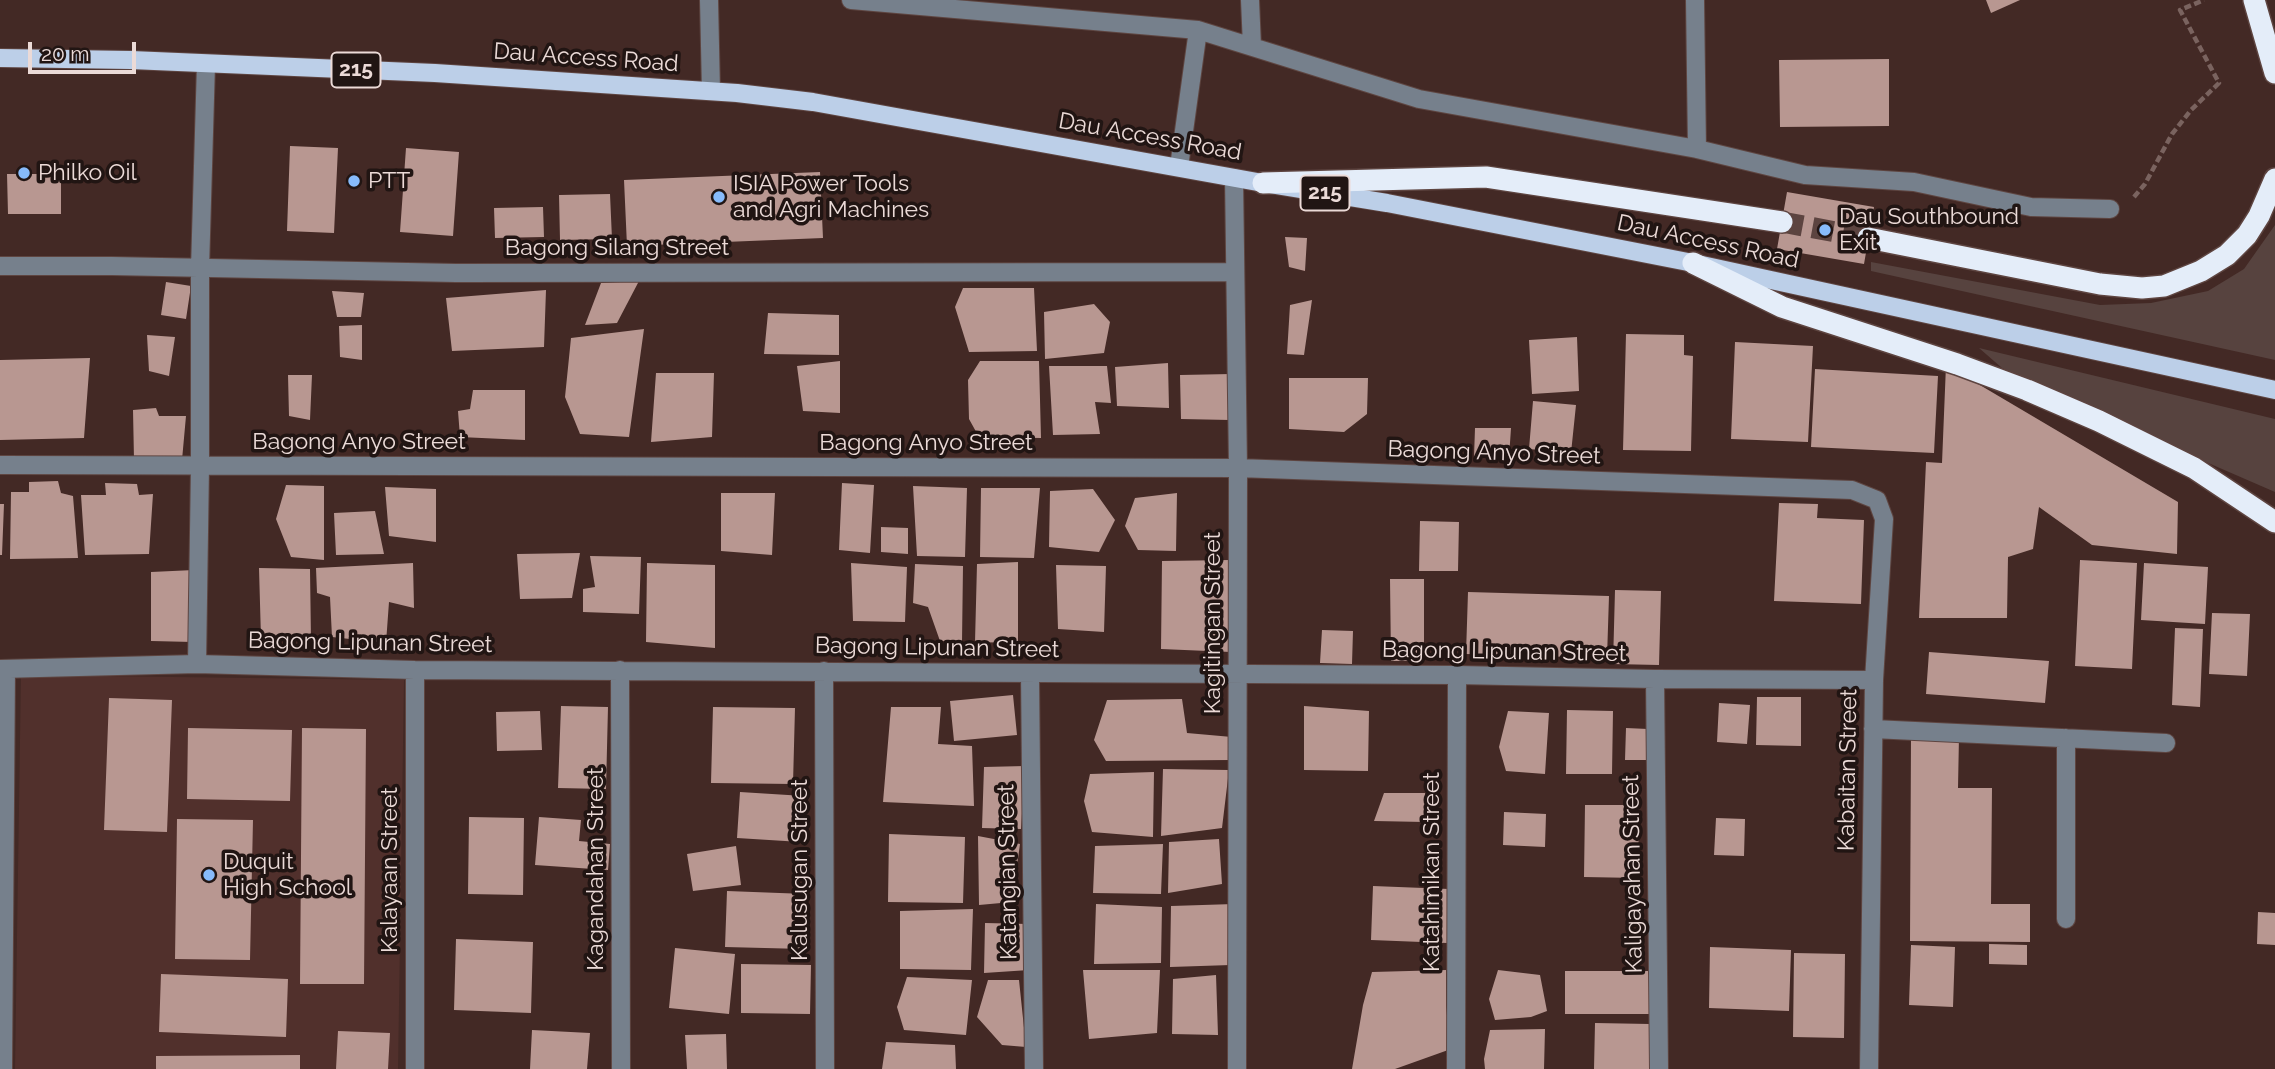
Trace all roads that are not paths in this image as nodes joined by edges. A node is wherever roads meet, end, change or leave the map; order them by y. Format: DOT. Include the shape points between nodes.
graph roads {
  1 [pos="709,0"];
  2 [pos="851,0"];
  3 [pos="1250,0"];
  4 [pos="1695,0"];
  5 [pos="2254,0"];
  6 [pos="1198,30"];
  7 [pos="1252,46"];
  8 [pos="0,58"];
  9 [pos="206,64"];
  10 [pos="2275,73"];
  11 [pos="711,91"];
  12 [pos="1697,149"];
  13 [pos="1180,167"];
  14 [pos="1234,178"];
  15 [pos="2275,179"];
  16 [pos="1263,183"];
  17 [pos="2110,209"];
  18 [pos="1782,222"];
  19 [pos="1868,238"];
  20 [pos="1693,263"];
  21 [pos="0,266"];
  22 [pos="200,269"];
  23 [pos="1234,272"];
  24 [pos="2275,390"];
  25 [pos="0,465"];
  26 [pos="200,467"];
  27 [pos="1238,468"];
  28 [pos="1852,490"];
  29 [pos="2275,522"];
  30 [pos="197,664"];
  31 [pos="3,669"];
  32 [pos="415,670"];
  33 [pos="620,670"];
  34 [pos="824,671"];
  35 [pos="1030,674"];
  36 [pos="1238,674"];
  37 [pos="1457,675"];
  38 [pos="1656,679"];
  39 [pos="1874,680"];
  40 [pos="1873,729"];
  41 [pos="2066,738"];
  42 [pos="2166,743"];
  43 [pos="2066,919"];
  44 [pos="3,1069"];
  45 [pos="415,1069"];
  46 [pos="621,1069"];
  47 [pos="825,1069"];
  48 [pos="1034,1069"];
  49 [pos="1237,1069"];
  50 [pos="1455,1069"];
  51 [pos="1659,1069"];
  52 [pos="1869,1069"];
  1 -- 11 [label="street"];
  2 -- 6 [label="street"];
  3 -- 7 [label="street"];
  4 -- 12 [label="street"];
  5 -- 10 [label="highway"];
  6 -- 7 [label="street"];
  6 -- 13 [label="street"];
  7 -- 12 [label="street" via="1419,99"];
  8 -- 9 [label="main road, Dau Access Road / 215"];
  9 -- 11 [label="main road, Dau Access Road / 215"];
  9 -- 22 [label="street"];
  11 -- 13 [label="main road, Dau Access Road / 215" via="863,110"];
  12 -- 17 [label="street" via="1805,175 1914,182 2031,207"];
  13 -- 14 [label="main road, Dau Access Road / 215"];
  14 -- 16 [label="main road, Dau Access Road / 215"];
  14 -- 23 [label="street, Kagitingan Street"];
  15 -- 19 [label="highway" via="2259,216 2227,255 2164,286 2143,289 2100,284"];
  16 -- 18 [label="highway" via="1486,177"];
  16 -- 20 [label="main road, Dau Access Road / 215"];
  20 -- 24 [label="main road, Dau Access Road"];
  20 -- 29 [label="highway" via="1782,307 1957,364 2099,421 2194,468"];
  21 -- 22 [label="street, Bagong Silang Street"];
  22 -- 23 [label="street, Bagong Silang Street"];
  22 -- 26 [label="street"];
  23 -- 27 [label="street, Kagitingan Street"];
  25 -- 26 [label="street, Bagong Anyo Street"];
  26 -- 27 [label="street, Bagong Anyo Street"];
  26 -- 30 [label="street"];
  27 -- 28 [label="street, Bagong Anyo Street"];
  27 -- 36 [label="street, Kagitingan Street"];
  28 -- 39 [label="street, Kabaitan Street" via="1877,500 1884,519"];
  30 -- 31 [label="street, Bagong Lipunan Street"];
  30 -- 32 [label="street, Bagong Lipunan Street"];
  31 -- 44 [label="street"];
  32 -- 33 [label="street, Bagong Lipunan Street"];
  32 -- 45 [label="street, Kalayaan Street"];
  33 -- 34 [label="street, Bagong Lipunan Street"];
  33 -- 46 [label="street, Kagandahan Street"];
  34 -- 35 [label="street, Bagong Lipunan Street"];
  34 -- 47 [label="street, Kalusugan Street"];
  35 -- 36 [label="street, Bagong Lipunan Street"];
  35 -- 48 [label="street, Katangian Street"];
  36 -- 37 [label="street, Bagong Lipunan Street"];
  36 -- 49 [label="street, Kagitingan Street"];
  37 -- 38 [label="street, Bagong Lipunan Street"];
  37 -- 50 [label="street, Katahimikan Street"];
  38 -- 39 [label="street, Bagong Lipunan Street"];
  38 -- 51 [label="street, Kaligayahan Street"];
  39 -- 40 [label="street, Kabaitan Street"];
  40 -- 41 [label="street"];
  40 -- 52 [label="street, Kabaitan Street"];
  41 -- 42 [label="street"];
  41 -- 43 [label="street"];
}
